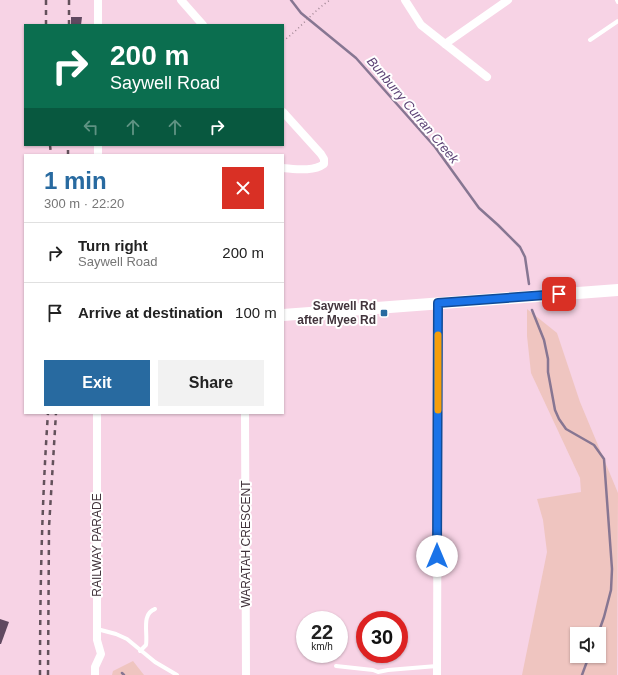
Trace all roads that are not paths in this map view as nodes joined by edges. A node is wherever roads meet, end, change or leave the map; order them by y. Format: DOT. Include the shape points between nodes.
graph roads {
  1 [pos="98,0"];
  2 [pos="181,0"];
  3 [pos="405,0"];
  4 [pos="508,0"];
  5 [pos="618,21"];
  6 [pos="98,24"];
  7 [pos="202,24"];
  8 [pos="590,40"];
  9 [pos="445,44"];
  10 [pos="487,77"];
  11 [pos="284,113"];
  12 [pos="284,168"];
  13 [pos="618,290"];
  14 [pos="438,303"];
  15 [pos="284,315"];
  16 [pos="97,414"];
  17 [pos="245,414"];
  18 [pos="155,609"];
  19 [pos="97,629"];
  20 [pos="140,651"];
  21 [pos="336,666"];
  22 [pos="437,671"];
  23 [pos="95,675"];
  24 [pos="177,675"];
  25 [pos="246,675"];
  1 -- 6 [label="street"];
  2 -- 7 [label="street"];
  3 -- 9 [label="street" via="421,25"];
  4 -- 9 [label="street"];
  5 -- 8 [label="lane"];
  9 -- 10 [label="street"];
  11 -- 12 [label="street" via="321,154 324,164 313,169"];
  13 -- 14 [label="street"];
  14 -- 15 [label="street"];
  14 -- 22 [label="street"];
  16 -- 19 [label="street, RAILWAY PARADE"];
  17 -- 25 [label="street, WARATAH CRESCENT"];
  18 -- 20 [label="lane" via="147,615 146,645"];
  19 -- 20 [label="lane" via="127,639"];
  19 -- 23 [label="street, RAILWAY PARADE" via="97,640 102,654 95,667"];
  20 -- 24 [label="lane"];
  21 -- 22 [label="lane" via="378,672"];
}
